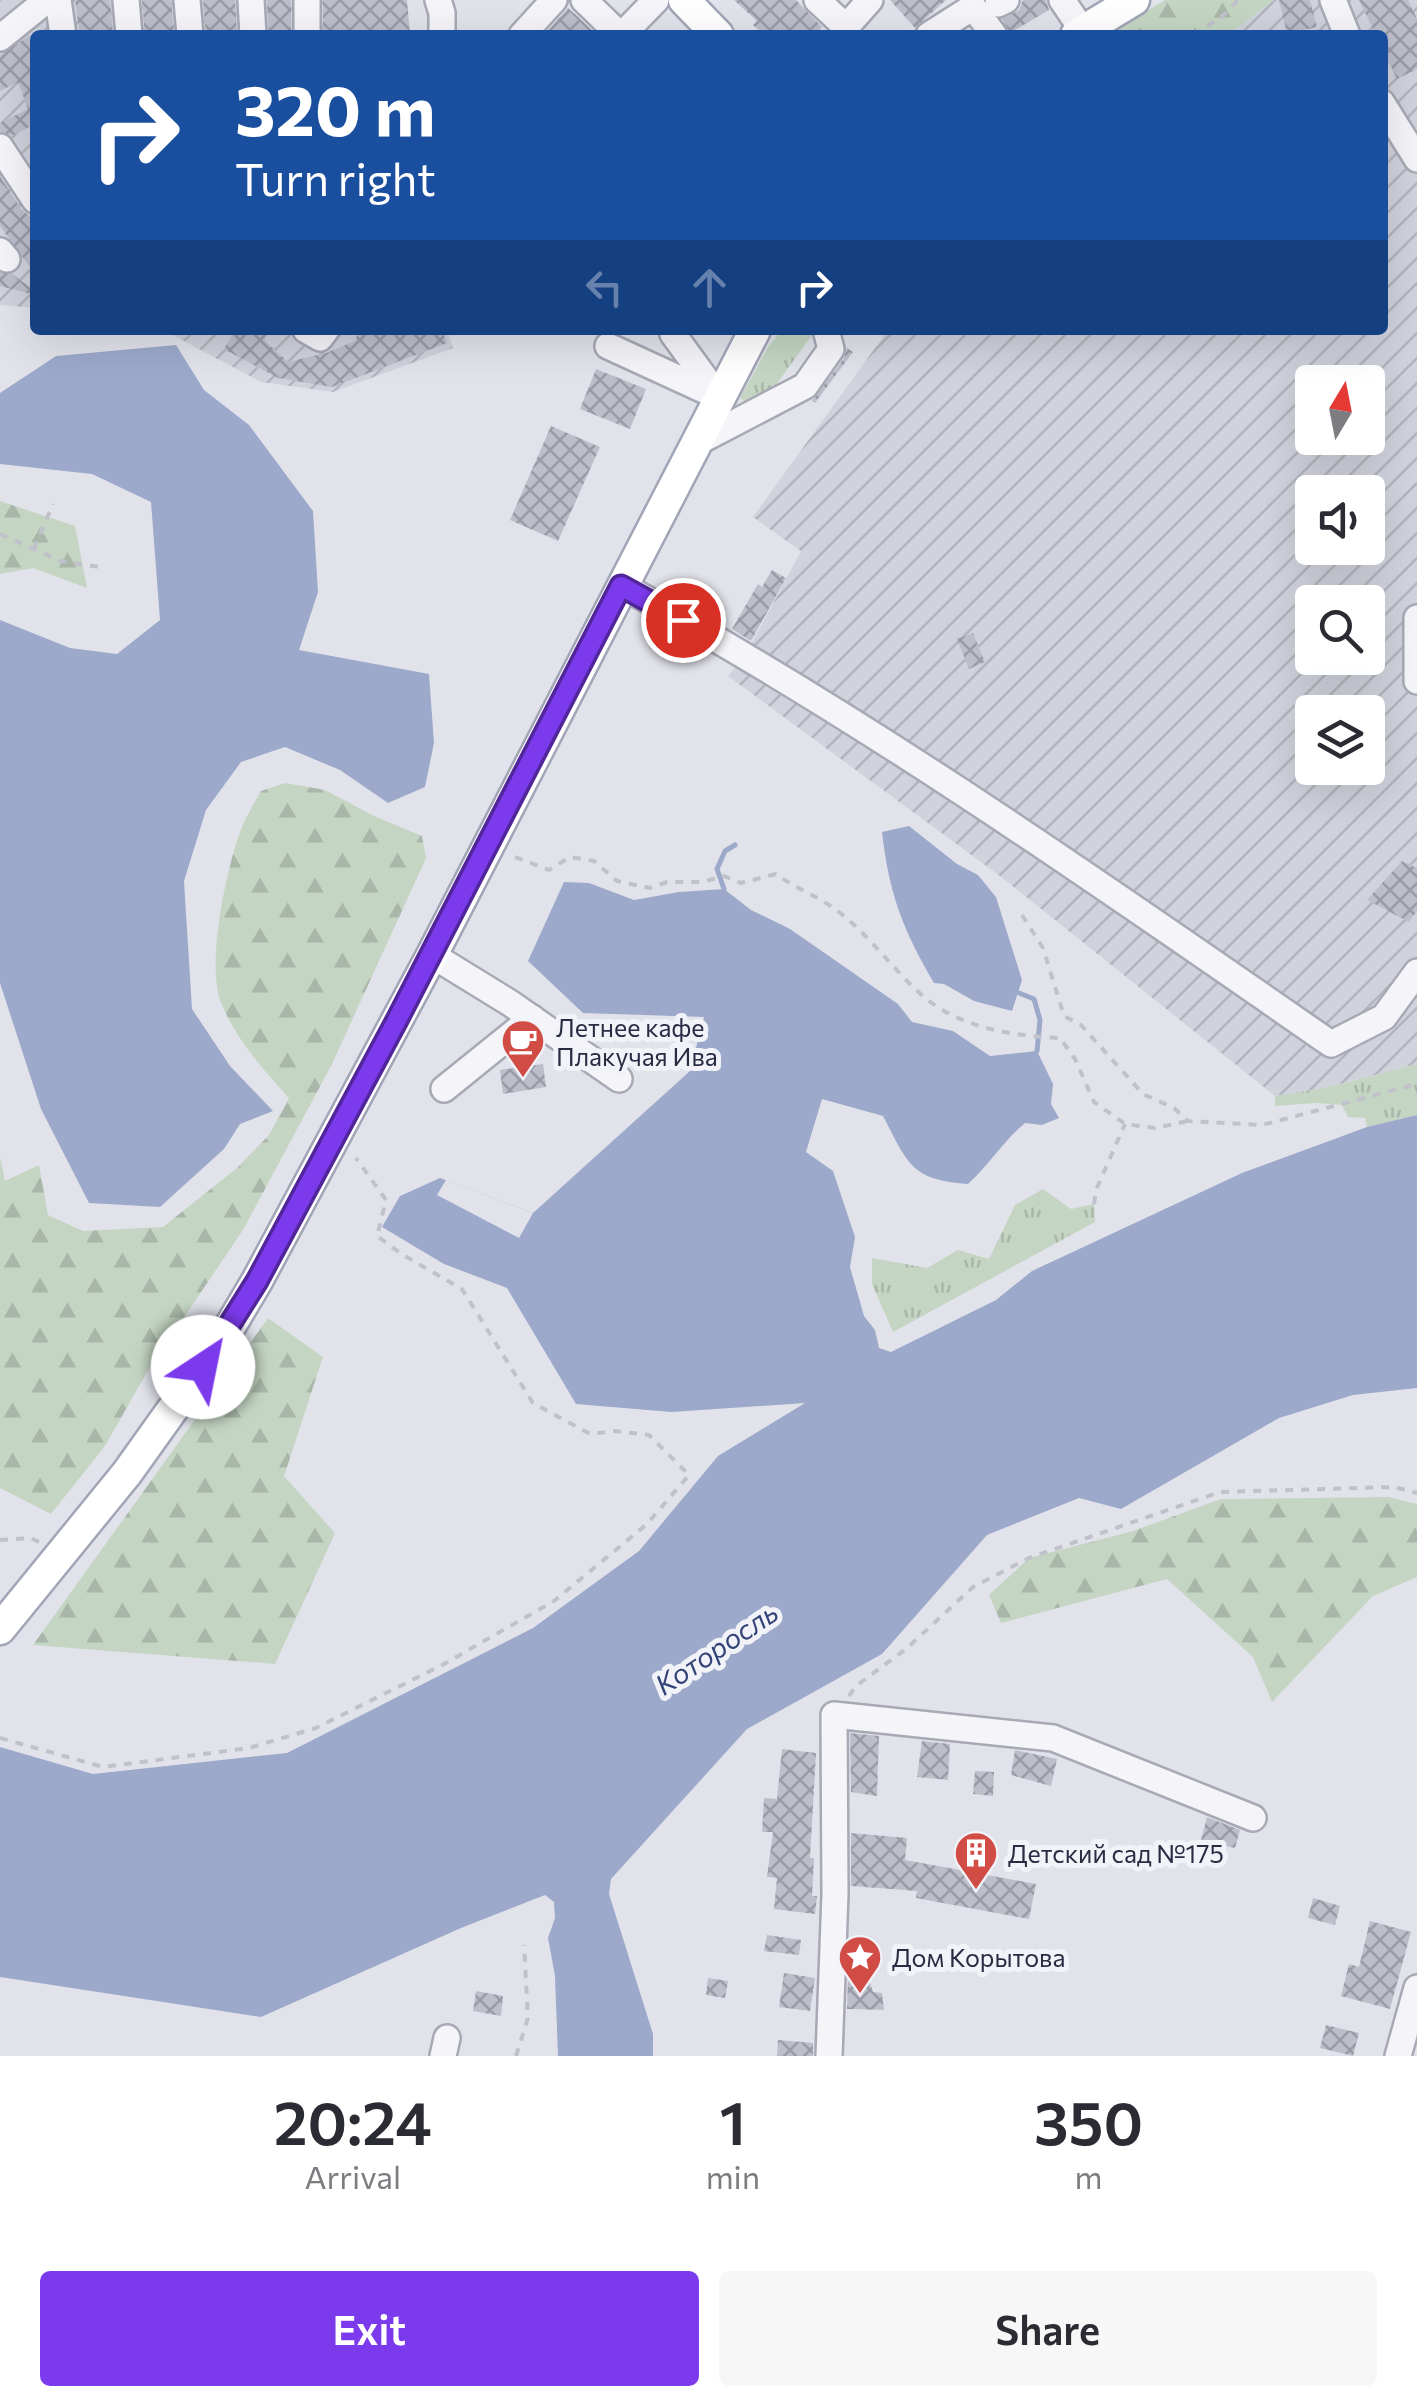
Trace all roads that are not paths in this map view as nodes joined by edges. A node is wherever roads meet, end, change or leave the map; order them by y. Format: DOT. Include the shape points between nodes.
graph roads {
  1 [pos="47,0"];
  2 [pos="58,0"];
  3 [pos="126,0"];
  4 [pos="187,0"];
  5 [pos="251,0"];
  6 [pos="306,0"];
  7 [pos="438,0"];
  8 [pos="554,0"];
  9 [pos="584,0"];
  10 [pos="656,0"];
  11 [pos="684,0"];
  12 [pos="817,0"];
  13 [pos="870,0"];
  14 [pos="1062,0"];
  15 [pos="1134,0"];
  16 [pos="1333,0"];
  17 [pos="62,30"];
  18 [pos="129,30"];
  19 [pos="190,30"];
  20 [pos="253,30"];
  21 [pos="307,30"];
  22 [pos="442,30"];
  23 [pos="527,30"];
  24 [pos="617,30"];
  25 [pos="627,30"];
  26 [pos="713,30"];
  27 [pos="937,30"];
  28 [pos="990,30"];
  29 [pos="1078,30"];
  30 [pos="1085,30"];
  31 [pos="1344,30"];
  32 [pos="0,38"];
  33 [pos="1388,113"];
  34 [pos="0,147"];
  35 [pos="1417,159"];
  36 [pos="30,192"];
  37 [pos="673,335"];
  38 [pos="752,335"];
  39 [pos="827,335"];
  40 [pos="608,346"];
  41 [pos="719,397"];
  42 [pos="694,444"];
  43 [pos="621,586"];
  44 [pos="1417,618"];
  45 [pos="1417,681"];
  46 [pos="432,955"];
  47 [pos="1417,972"];
  48 [pos="532,1018"];
  49 [pos="619,1079"];
  50 [pos="444,1090"];
  51 [pos="3,1625"];
  52 [pos="1252,1818"];
  53 [pos="1417,1988"];
  54 [pos="829,2056"];
  55 [pos="1398,2056"];
  1 -- 32 [label="street"];
  2 -- 17 [label="street"];
  3 -- 18 [label="street"];
  4 -- 19 [label="street"];
  5 -- 20 [label="street"];
  6 -- 21 [label="street"];
  7 -- 22 [label="street"];
  8 -- 23 [label="street"];
  9 -- 24 [label="street"];
  10 -- 25 [label="street"];
  11 -- 26 [label="main road"];
  12 -- 13 [label="street" via="846,27"];
  14 -- 29 [label="street"];
  15 -- 30 [label="main road"];
  16 -- 31 [label="street"];
  27 -- 28 [label="street" via="973,6"];
  33 -- 35 [label="street"];
  34 -- 36 [label="street"];
  37 -- 41 [label="street"];
  38 -- 41 [label="main road"];
  39 -- 42 [label="street" via="830,349 805,386"];
  40 -- 41 [label="street"];
  41 -- 42 [label="main road"];
  42 -- 43 [label="main road"];
  43 -- 46 [label="main road"];
  43 -- 47 [label="street" via="746,654 1033,837 1331,1044 1384,1018"];
  44 -- 45 [label="street"];
  46 -- 48 [label="street"];
  46 -- 51 [label="main road" via="222,1340 127,1473"];
  48 -- 49 [label="street"];
  48 -- 50 [label="street"];
  52 -- 54 [label="street" via="1054,1738 834,1715"];
  53 -- 55 [label="street"];
}
